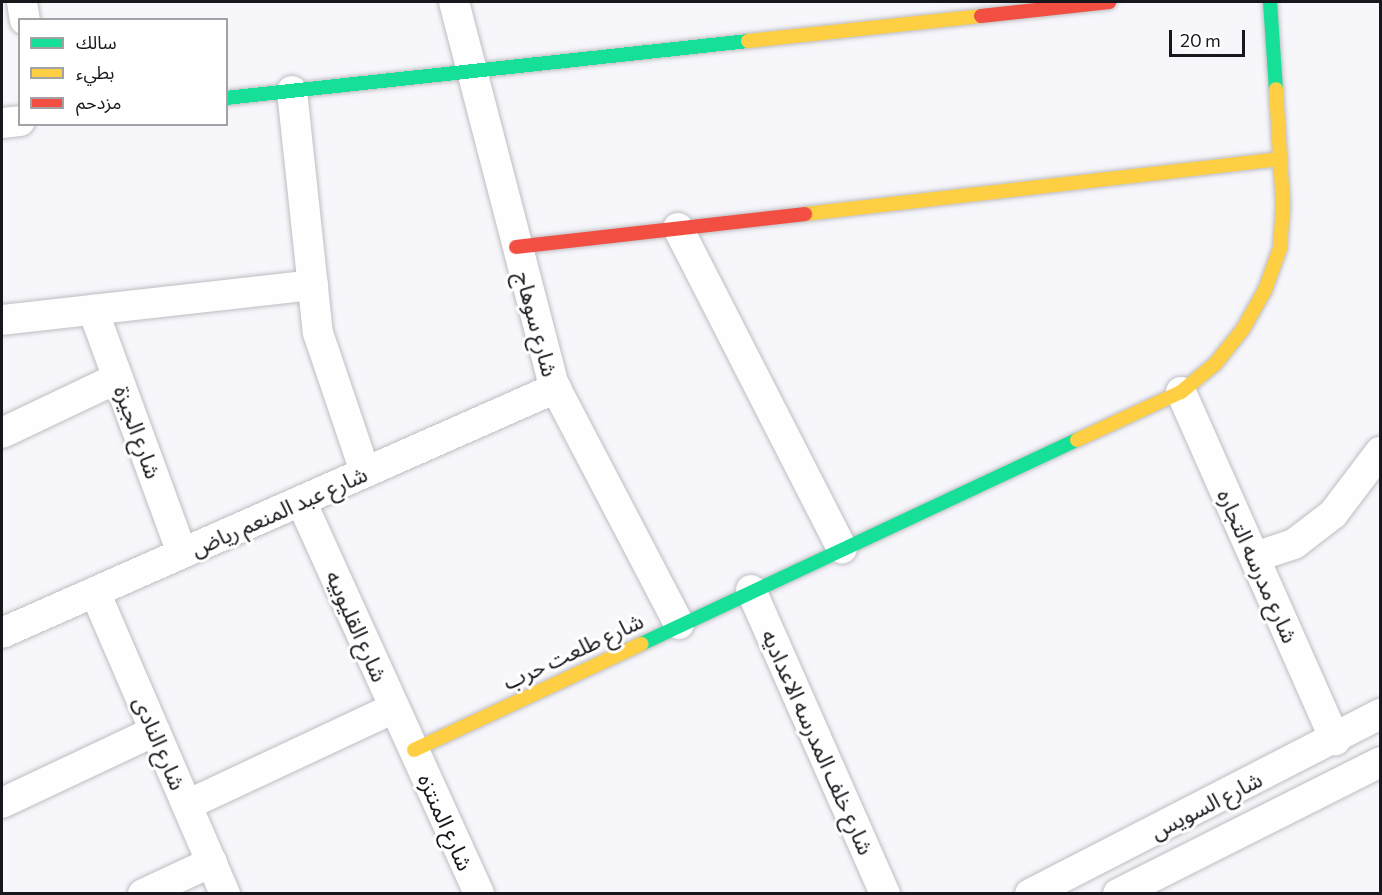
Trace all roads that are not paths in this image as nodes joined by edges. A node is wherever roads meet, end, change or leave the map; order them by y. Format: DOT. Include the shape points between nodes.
graph roads {
  1 [pos="22,2"];
  2 [pos="454,2"];
  3 [pos="1109,2"];
  4 [pos="1270,2"];
  5 [pos="24,18"];
  6 [pos="472,71"];
  7 [pos="292,91"];
  8 [pos="228,98"];
  9 [pos="18,121"];
  10 [pos="2,123"];
  11 [pos="1281,159"];
  12 [pos="678,228"];
  13 [pos="516,247"];
  14 [pos="313,285"];
  15 [pos="93,310"];
  16 [pos="2,320"];
  17 [pos="118,378"];
  18 [pos="556,388"];
  19 [pos="1181,392"];
  20 [pos="2,433"];
  21 [pos="1377,467"];
  22 [pos="365,472"];
  23 [pos="301,501"];
  24 [pos="842,548"];
  25 [pos="182,553"];
  26 [pos="1255,557"];
  27 [pos="751,590"];
  28 [pos="94,592"];
  29 [pos="679,624"];
  30 [pos="2,633"];
  31 [pos="394,708"];
  32 [pos="1380,714"];
  33 [pos="155,731"];
  34 [pos="1335,740"];
  35 [pos="414,750"];
  36 [pos="1380,762"];
  37 [pos="2,803"];
  38 [pos="187,805"];
  39 [pos="212,862"];
  40 [pos="1127,892"];
  41 [pos="143,894"];
  42 [pos="225,894"];
  43 [pos="479,894"];
  44 [pos="885,894"];
  45 [pos="1030,894"];
  1 -- 5 [label="street"];
  2 -- 6 [label="street, شارع سوهاج"];
  3 -- 6 [label="street"];
  4 -- 11 [label="street, شارع طلعت حرب"];
  6 -- 7 [label="street"];
  6 -- 13 [label="street, شارع سوهاج"];
  7 -- 8 [label="street"];
  7 -- 14 [label="street"];
  9 -- 10 [label="street"];
  11 -- 12 [label="street"];
  11 -- 19 [label="street, شارع طلعت حرب" via="1280,248 1265,290 1244,329 1215,364"];
  12 -- 13 [label="street"];
  12 -- 24 [label="street"];
  13 -- 18 [label="street, شارع سوهاج"];
  14 -- 15 [label="street"];
  14 -- 22 [label="street" via="318,333"];
  15 -- 16 [label="street"];
  15 -- 17 [label="street, شارع الجيزة"];
  17 -- 20 [label="street"];
  17 -- 25 [label="street, شارع الجيزة"];
  18 -- 22 [label="street, شارع عبد المنعم رياض"];
  18 -- 29 [label="street, شارع سوهاج"];
  19 -- 24 [label="street, شارع طلعت حرب"];
  19 -- 26 [label="street, شارع مدرسه التجاره"];
  21 -- 26 [label="street" via="1333,514 1294,544"];
  22 -- 23 [label="street, شارع عبد المنعم رياض"];
  23 -- 25 [label="street, شارع عبد المنعم رياض"];
  23 -- 31 [label="street, شارع القليوبيه"];
  24 -- 27 [label="street, شارع طلعت حرب"];
  25 -- 28 [label="street, شارع عبد المنعم رياض"];
  26 -- 34 [label="street, شارع مدرسه التجاره"];
  27 -- 29 [label="street, شارع طلعت حرب"];
  27 -- 44 [label="street, شارع خلف المدرسه الاعداديه"];
  28 -- 30 [label="street, شارع عبد المنعم رياض"];
  28 -- 33 [label="street, شارع النادى"];
  29 -- 35 [label="street, شارع طلعت حرب"];
  31 -- 35 [label="street, شارع القليوبيه"];
  31 -- 38 [label="street"];
  32 -- 34 [label="street, شارع السويس"];
  33 -- 37 [label="street"];
  33 -- 38 [label="street, شارع النادى"];
  34 -- 45 [label="street, شارع السويس"];
  35 -- 43 [label="street, شارع المنتزه"];
  36 -- 40 [label="street, شارع السويس"];
  38 -- 39 [label="street, شارع النادى"];
  39 -- 41 [label="street"];
  39 -- 42 [label="street, شارع النادى"];
}
